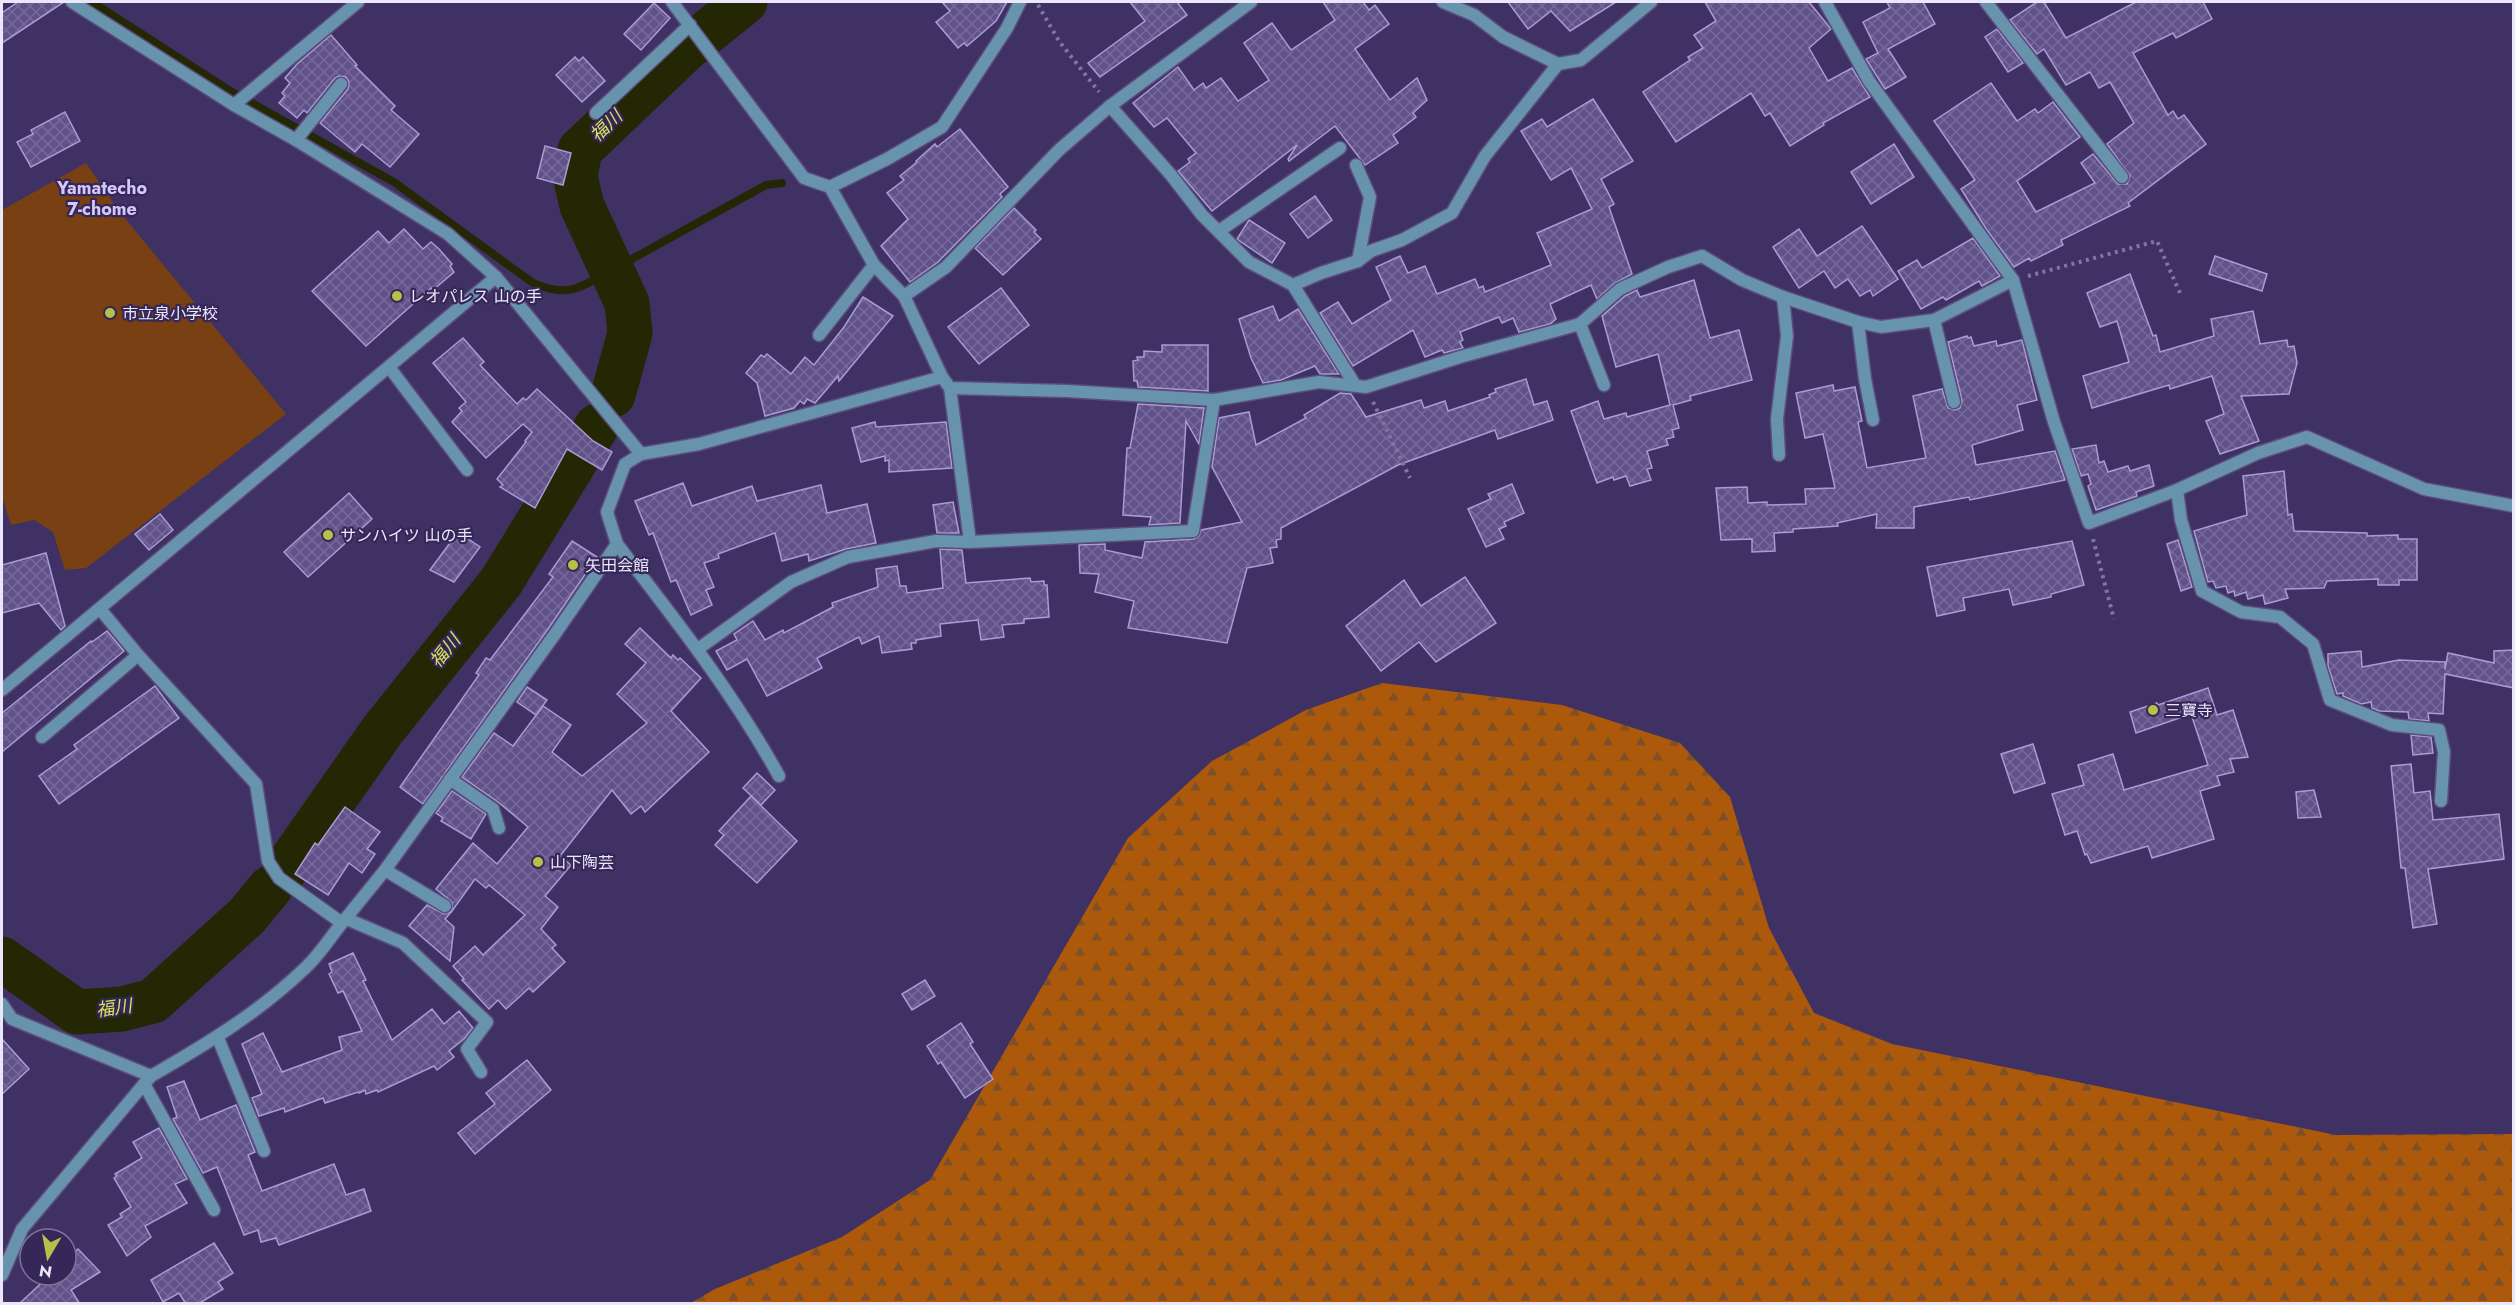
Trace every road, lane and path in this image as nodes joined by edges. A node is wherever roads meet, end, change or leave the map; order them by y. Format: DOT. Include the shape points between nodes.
graph roads {
  1 [pos="72,2"];
  2 [pos="358,2"];
  3 [pos="672,2"];
  4 [pos="1020,2"];
  5 [pos="1036,2"];
  6 [pos="1251,2"];
  7 [pos="1443,2"];
  8 [pos="1651,2"];
  9 [pos="1825,2"];
  10 [pos="1986,2"];
  11 [pos="692,28"];
  12 [pos="1558,64"];
  13 [pos="341,84"];
  14 [pos="240,100"];
  15 [pos="1110,106"];
  16 [pos="596,113"];
  17 [pos="301,134"];
  18 [pos="1340,148"];
  19 [pos="1356,165"];
  20 [pos="2122,177"];
  21 [pos="830,187"];
  22 [pos="1219,231"];
  23 [pos="1358,261"];
  24 [pos="874,265"];
  25 [pos="496,277"];
  26 [pos="2013,280"];
  27 [pos="1293,285"];
  28 [pos="2180,293"];
  29 [pos="904,296"];
  30 [pos="1783,297"];
  31 [pos="1934,320"];
  32 [pos="1858,322"];
  33 [pos="1580,324"];
  34 [pos="819,335"];
  35 [pos="389,367"];
  36 [pos="942,377"];
  37 [pos="1604,385"];
  38 [pos="1360,386"];
  39 [pos="950,388"];
  40 [pos="1214,400"];
  41 [pos="1953,402"];
  42 [pos="1873,420"];
  43 [pos="641,454"];
  44 [pos="1779,455"];
  45 [pos="466,470"];
  46 [pos="1410,478"];
  47 [pos="2177,490"];
  48 [pos="2514,506"];
  49 [pos="2089,523"];
  50 [pos="970,542"];
  51 [pos="617,544"];
  52 [pos="100,609"];
  53 [pos="2114,619"];
  54 [pos="698,649"];
  55 [pos="138,655"];
  56 [pos="2,690"];
  57 [pos="42,737"];
  58 [pos="779,777"];
  59 [pos="450,779"];
  60 [pos="2441,801"];
  61 [pos="499,828"];
  62 [pos="385,870"];
  63 [pos="445,906"];
  64 [pos="345,921"];
  65 [pos="2,1004"];
  66 [pos="12,1019"];
  67 [pos="2,1028"];
  68 [pos="218,1038"];
  69 [pos="481,1072"];
  70 [pos="148,1080"];
  71 [pos="264,1151"];
  72 [pos="214,1210"];
  73 [pos="2,1275"];
  1 -- 14 [label="street"];
  2 -- 14 [label="street"];
  3 -- 11 [label="street"];
  4 -- 21 [label="street" via="942,127"];
  5 -- 15 [label="path" via="1059,41"];
  6 -- 15 [label="street"];
  7 -- 12 [label="street"];
  8 -- 12 [label="street" via="1581,60"];
  9 -- 26 [label="street" via="1869,81"];
  10 -- 20 [label="street"];
  11 -- 16 [label="street"];
  11 -- 21 [label="street" via="804,178"];
  12 -- 23 [label="street" via="1485,156 1452,213"];
  13 -- 17 [label="street"];
  14 -- 17 [label="street"];
  15 -- 22 [label="street"];
  15 -- 29 [label="street" via="1059,150 946,267"];
  17 -- 25 [label="street" via="448,234"];
  18 -- 22 [label="street"];
  19 -- 23 [label="street" via="1370,197"];
  21 -- 24 [label="street"];
  22 -- 27 [label="street" via="1249,262"];
  23 -- 27 [label="street"];
  24 -- 29 [label="street"];
  24 -- 34 [label="street"];
  25 -- 35 [label="street"];
  25 -- 43 [label="street"];
  26 -- 28 [label="path" via="2157,241"];
  26 -- 31 [label="street"];
  26 -- 49 [label="street" via="2054,422"];
  27 -- 38 [label="street"];
  29 -- 36 [label="street"];
  30 -- 32 [label="street"];
  30 -- 33 [label="street" via="1742,280 1702,256 1620,289"];
  30 -- 44 [label="street" via="1787,336 1777,419"];
  31 -- 32 [label="street" via="1881,327"];
  31 -- 41 [label="street"];
  32 -- 42 [label="street"];
  33 -- 37 [label="street"];
  33 -- 38 [label="street"];
  35 -- 45 [label="street"];
  35 -- 52 [label="street"];
  36 -- 39 [label="street"];
  36 -- 43 [label="street" via="699,444"];
  38 -- 40 [label="street" via="1319,382"];
  38 -- 46 [label="path"];
  39 -- 40 [label="street"];
  39 -- 50 [label="street"];
  40 -- 50 [label="street" via="1193,531"];
  43 -- 51 [label="street" via="625,464 607,512"];
  47 -- 48 [label="street" via="2258,453 2307,437 2424,489"];
  47 -- 49 [label="street"];
  47 -- 60 [label="street" via="2181,520 2202,591 2241,612 2280,617 2313,644 2330,700 2392,725 2439,730 2444,752"];
  49 -- 53 [label="path"];
  50 -- 54 [label="street" via="936,541 848,557 791,582"];
  51 -- 54 [label="street"];
  51 -- 59 [label="street"];
  52 -- 55 [label="street"];
  52 -- 56 [label="street"];
  54 -- 58 [label="street" via="753,729"];
  55 -- 57 [label="street"];
  55 -- 64 [label="street" via="256,784 268,861 279,878"];
  59 -- 61 [label="street" via="493,809"];
  59 -- 62 [label="street"];
  62 -- 63 [label="street"];
  62 -- 64 [label="street"];
  64 -- 68 [label="street" via="305,969"];
  64 -- 69 [label="street" via="403,943 487,1022 467,1048"];
  65 -- 66 [label="street"];
  66 -- 67 [label="street"];
  66 -- 70 [label="street"];
  68 -- 70 [label="street"];
  68 -- 71 [label="street"];
  70 -- 72 [label="street"];
  70 -- 73 [label="street" via="22,1229"];
}
